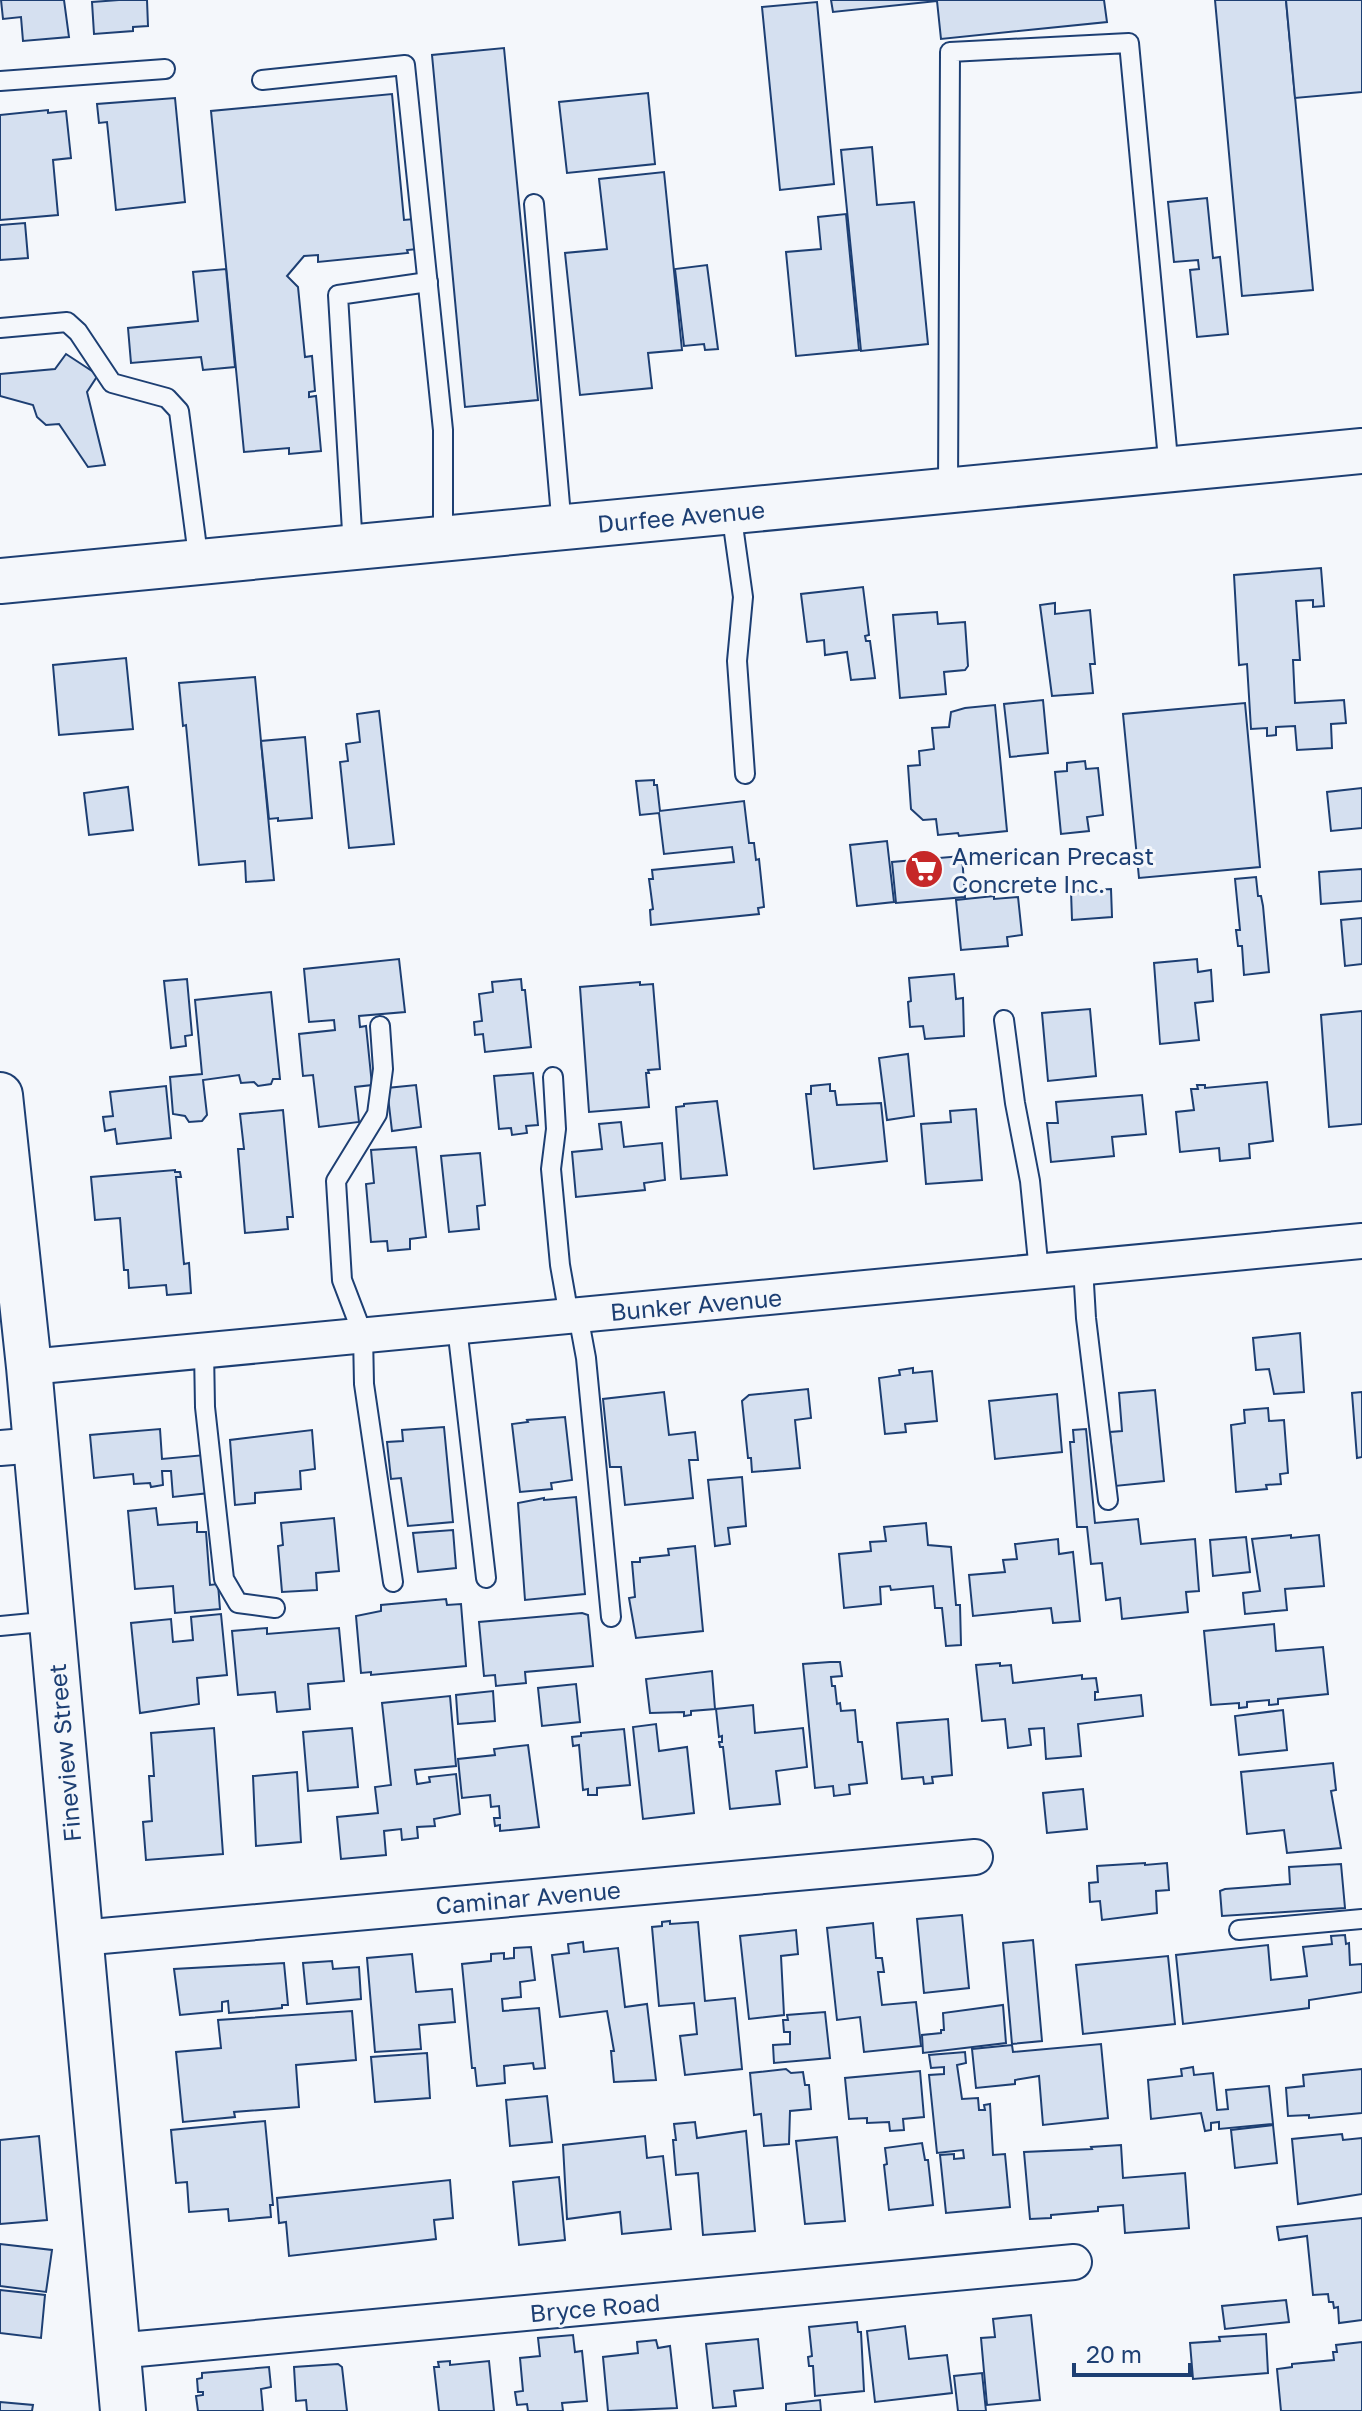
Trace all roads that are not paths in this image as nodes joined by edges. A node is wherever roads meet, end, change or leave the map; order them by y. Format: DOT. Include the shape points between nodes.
graph roads {
  1 [pos="165,69"];
  2 [pos="262,80"];
  3 [pos="0,81"];
  4 [pos="534,204"];
  5 [pos="428,282"];
  6 [pos="0,328"];
  7 [pos="1362,451"];
  8 [pos="1169,470"];
  9 [pos="948,490"];
  10 [pos="731,511"];
  11 [pos="562,528"];
  12 [pos="443,539"];
  13 [pos="353,548"];
  14 [pos="199,563"];
  15 [pos="0,581"];
  16 [pos="745,774"];
  17 [pos="1004,1020"];
  18 [pos="380,1026"];
  19 [pos="553,1077"];
  20 [pos="0,1095"];
  21 [pos="1362,1241"];
  22 [pos="1083,1267"];
  23 [pos="1039,1272"];
  24 [pos="573,1316"];
  25 [pos="457,1327"];
  26 [pos="363,1335"];
  27 [pos="204,1351"];
  28 [pos="29,1367"];
  29 [pos="18,1446"];
  30 [pos="1108,1500"];
  31 [pos="486,1578"];
  32 [pos="393,1582"];
  33 [pos="275,1608"];
  34 [pos="611,1617"];
  35 [pos="53,1621"];
  36 [pos="0,1626"];
  37 [pos="975,1857"];
  38 [pos="1362,1919"];
  39 [pos="1239,1930"];
  40 [pos="80,1938"];
  41 [pos="1074,2262"];
  42 [pos="116,2351"];
  43 [pos="123,2411"];
  1 -- 3 [label="lane"];
  2 -- 5 [label="lane" via="405,65"];
  4 -- 11 [label="lane"];
  5 -- 12 [label="lane" via="443,430"];
  5 -- 13 [label="lane" via="338,295"];
  6 -- 14 [label="lane" via="67,322 112,383 167,398 179,411"];
  7 -- 8 [label="main road, Durfee Avenue"];
  8 -- 9 [label="main road, Durfee Avenue"];
  8 -- 9 [label="lane" via="1129,43 950,52"];
  9 -- 10 [label="main road, Durfee Avenue"];
  10 -- 11 [label="main road, Durfee Avenue"];
  10 -- 16 [label="lane" via="743,597 737,661"];
  11 -- 12 [label="main road, Durfee Avenue"];
  12 -- 13 [label="main road, Durfee Avenue"];
  13 -- 14 [label="main road, Durfee Avenue"];
  14 -- 15 [label="main road, Durfee Avenue"];
  17 -- 23 [label="lane"];
  18 -- 26 [label="lane" via="383,1069 377,1114 336,1181 342,1280"];
  19 -- 24 [label="lane" via="556,1129 551,1169 560,1265"];
  20 -- 28 [label="main road, Fineview Street"];
  21 -- 22 [label="street, Bunker Avenue"];
  22 -- 23 [label="street, Bunker Avenue"];
  22 -- 30 [label="lane"];
  23 -- 24 [label="street, Bunker Avenue"];
  24 -- 25 [label="street, Bunker Avenue"];
  24 -- 34 [label="lane" via="586,1358"];
  25 -- 26 [label="street, Bunker Avenue"];
  25 -- 31 [label="lane"];
  26 -- 27 [label="street, Bunker Avenue"];
  26 -- 32 [label="lane" via="364,1384"];
  27 -- 28 [label="street, Bunker Avenue"];
  27 -- 33 [label="lane" via="224,1579 238,1603"];
  28 -- 29 [label="main road, Fineview Street"];
  29 -- 35 [label="main road, Fineview Street"];
  35 -- 36 [label="lane"];
  35 -- 40 [label="main road, Fineview Street"];
  37 -- 40 [label="street, Caminar Avenue"];
  38 -- 39 [label="lane"];
  40 -- 42 [label="main road, Fineview Street"];
  41 -- 42 [label="street, Bryce Road"];
  42 -- 43 [label="main road, Fineview Street"];
}
